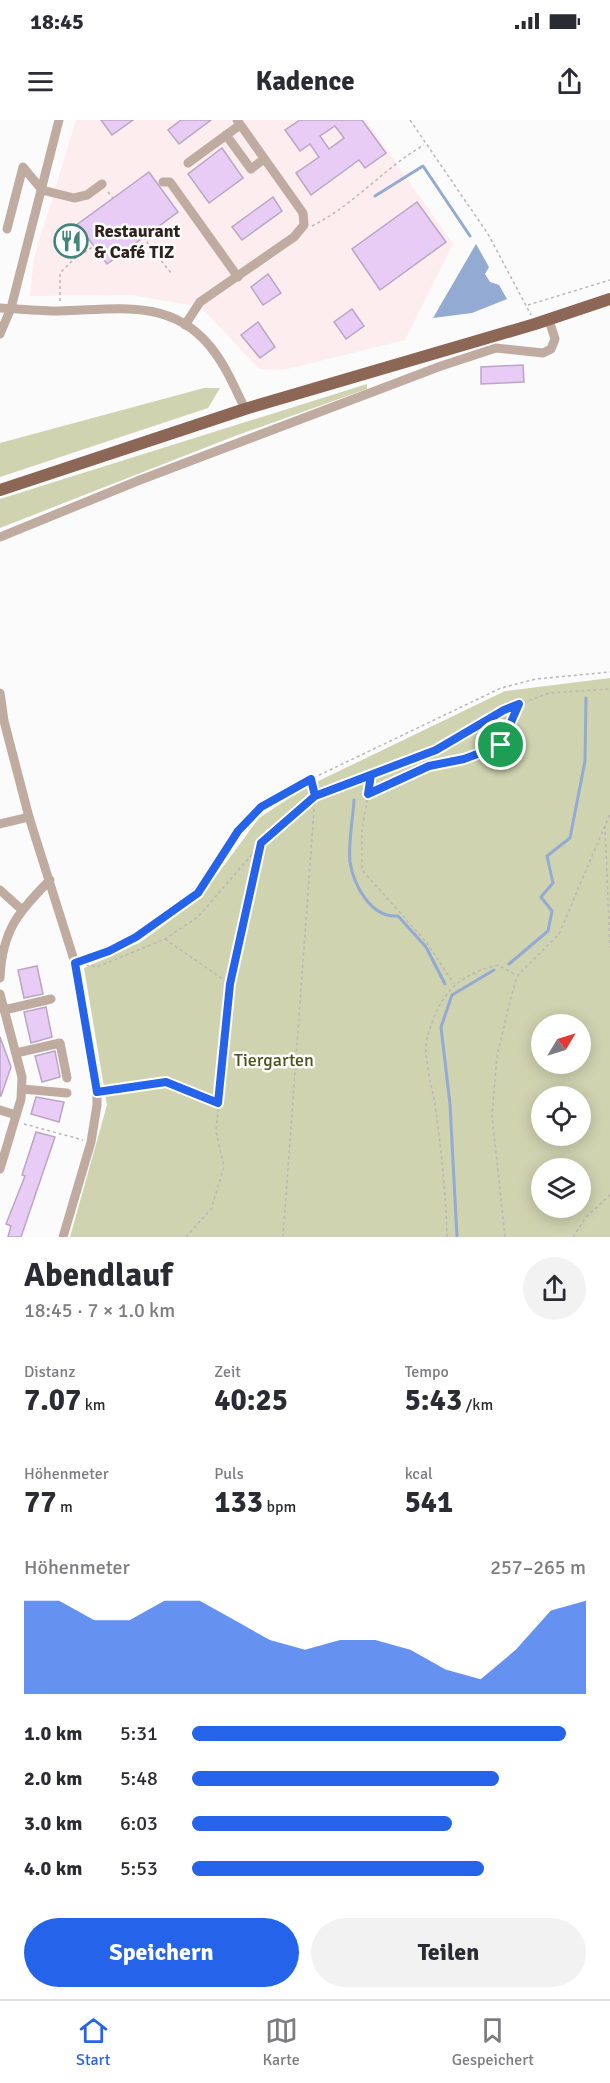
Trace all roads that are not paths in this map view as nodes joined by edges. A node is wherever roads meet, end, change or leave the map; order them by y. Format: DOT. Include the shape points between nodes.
graph roads {
  1 [pos="60,120"];
  2 [pos="239,123"];
  3 [pos="226,135"];
  4 [pos="264,159"];
  5 [pos="188,163"];
  6 [pos="164,182"];
  7 [pos="102,184"];
  8 [pos="42,190"];
  9 [pos="7,229"];
  10 [pos="238,277"];
  11 [pos="610,299"];
  12 [pos="0,308"];
  13 [pos="11,308"];
  14 [pos="549,320"];
  15 [pos="185,326"];
  16 [pos="0,334"];
  17 [pos="245,408"];
  18 [pos="0,490"];
  19 [pos="0,537"];
  20 [pos="0,693"];
  21 [pos="29,817"];
  22 [pos="0,824"];
  23 [pos="50,880"];
  24 [pos="0,890"];
  25 [pos="21,909"];
  26 [pos="2,945"];
  27 [pos="0,978"];
  28 [pos="0,994"];
  29 [pos="51,999"];
  30 [pos="4,1010"];
  31 [pos="16,1053"];
  32 [pos="67,1078"];
  33 [pos="22,1089"];
  34 [pos="68,1093"];
  35 [pos="0,1110"];
  36 [pos="15,1118"];
  37 [pos="0,1169"];
  38 [pos="63,1237"];
  1 -- 8 [label="street"];
  2 -- 3 [label="street"];
  2 -- 4 [label="street"];
  3 -- 4 [label="street" via="250,169"];
  3 -- 5 [label="street"];
  4 -- 10 [label="street" via="303,213 304,225 294,237"];
  6 -- 10 [label="street" via="170,182"];
  7 -- 8 [label="street" via="87,195 74,198"];
  8 -- 9 [label="street" via="23,167"];
  8 -- 13 [label="street"];
  10 -- 15 [label="street" via="200,302"];
  11 -- 14 [label="main road"];
  12 -- 13 [label="street"];
  13 -- 15 [label="street" via="131,307 162,313"];
  13 -- 16 [label="street"];
  14 -- 17 [label="main road"];
  14 -- 19 [label="street" via="555,339 551,349 543,354 496,348 441,366"];
  15 -- 17 [label="street" via="207,343 225,366"];
  17 -- 18 [label="main road"];
  20 -- 21 [label="street"];
  21 -- 22 [label="street"];
  21 -- 23 [label="street"];
  23 -- 25 [label="street"];
  23 -- 38 [label="street" via="75,963 97,1092 91,1142"];
  24 -- 25 [label="street"];
  25 -- 26 [label="street"];
  26 -- 27 [label="street"];
  28 -- 30 [label="street"];
  29 -- 30 [label="street"];
  30 -- 31 [label="street"];
  31 -- 32 [label="street" via="60,1043"];
  31 -- 33 [label="street"];
  33 -- 34 [label="street"];
  33 -- 36 [label="street"];
  35 -- 36 [label="street"];
  36 -- 37 [label="street"];
}
